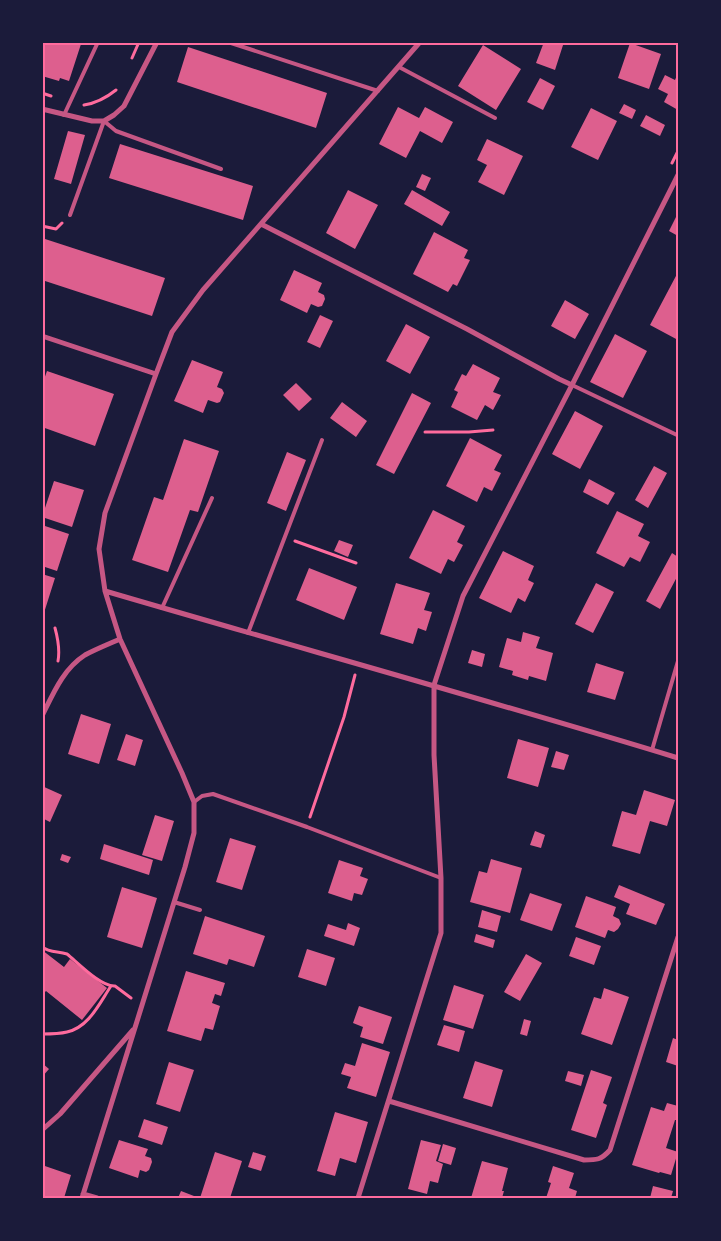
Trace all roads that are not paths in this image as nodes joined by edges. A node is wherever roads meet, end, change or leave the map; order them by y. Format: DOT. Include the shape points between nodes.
graph roads {
  1 [pos="98,42"];
  2 [pos="157,42"];
  3 [pos="228,42"];
  4 [pos="420,42"];
  5 [pos="399,67"];
  6 [pos="378,91"];
  7 [pos="42,109"];
  8 [pos="64,115"];
  9 [pos="495,118"];
  10 [pos="104,121"];
  11 [pos="221,169"];
  12 [pos="678,175"];
  13 [pos="70,215"];
  14 [pos="260,224"];
  15 [pos="42,336"];
  16 [pos="156,374"];
  17 [pos="572,385"];
  18 [pos="677,435"];
  19 [pos="322,440"];
  20 [pos="212,498"];
  21 [pos="105,591"];
  22 [pos="162,608"];
  23 [pos="248,633"];
  24 [pos="120,638"];
  25 [pos="678,661"];
  26 [pos="434,686"];
  27 [pos="42,716"];
  28 [pos="652,750"];
  29 [pos="678,758"];
  30 [pos="194,802"];
  31 [pos="441,878"];
  32 [pos="174,902"];
  33 [pos="200,910"];
  34 [pos="678,937"];
  35 [pos="135,1028"];
  36 [pos="389,1101"];
  37 [pos="42,1130"];
  38 [pos="83,1196"];
  39 [pos="97,1198"];
  40 [pos="358,1198"];
  1 -- 8 [label="lane"];
  2 -- 10 [label="street" via="124,106"];
  3 -- 6 [label="lane"];
  4 -- 5 [label="street"];
  5 -- 6 [label="street"];
  5 -- 9 [label="lane"];
  6 -- 14 [label="street"];
  7 -- 8 [label="street"];
  8 -- 10 [label="street"];
  10 -- 11 [label="lane" via="116,131"];
  10 -- 13 [label="lane"];
  12 -- 17 [label="street"];
  14 -- 16 [label="street" via="172,332"];
  14 -- 17 [label="street"];
  15 -- 16 [label="street"];
  16 -- 21 [label="street" via="105,513 99,549"];
  17 -- 18 [label="lane"];
  17 -- 26 [label="street" via="463,596"];
  19 -- 23 [label="lane"];
  20 -- 22 [label="lane"];
  21 -- 22 [label="street"];
  21 -- 24 [label="street"];
  22 -- 23 [label="street"];
  23 -- 26 [label="street"];
  24 -- 27 [label="street" via="84,656 69,668"];
  24 -- 30 [label="street"];
  25 -- 28 [label="lane"];
  26 -- 28 [label="street"];
  26 -- 31 [label="street" via="434,755"];
  28 -- 29 [label="street"];
  30 -- 31 [label="lane" via="212,794"];
  30 -- 32 [label="street" via="194,833"];
  31 -- 36 [label="street" via="441,933"];
  32 -- 33 [label="lane"];
  32 -- 35 [label="street"];
  34 -- 36 [label="street" via="610,1150 603,1157 584,1160"];
  35 -- 37 [label="street" via="60,1114"];
  35 -- 38 [label="street"];
  36 -- 40 [label="street"];
  38 -- 39 [label="street"];
}
